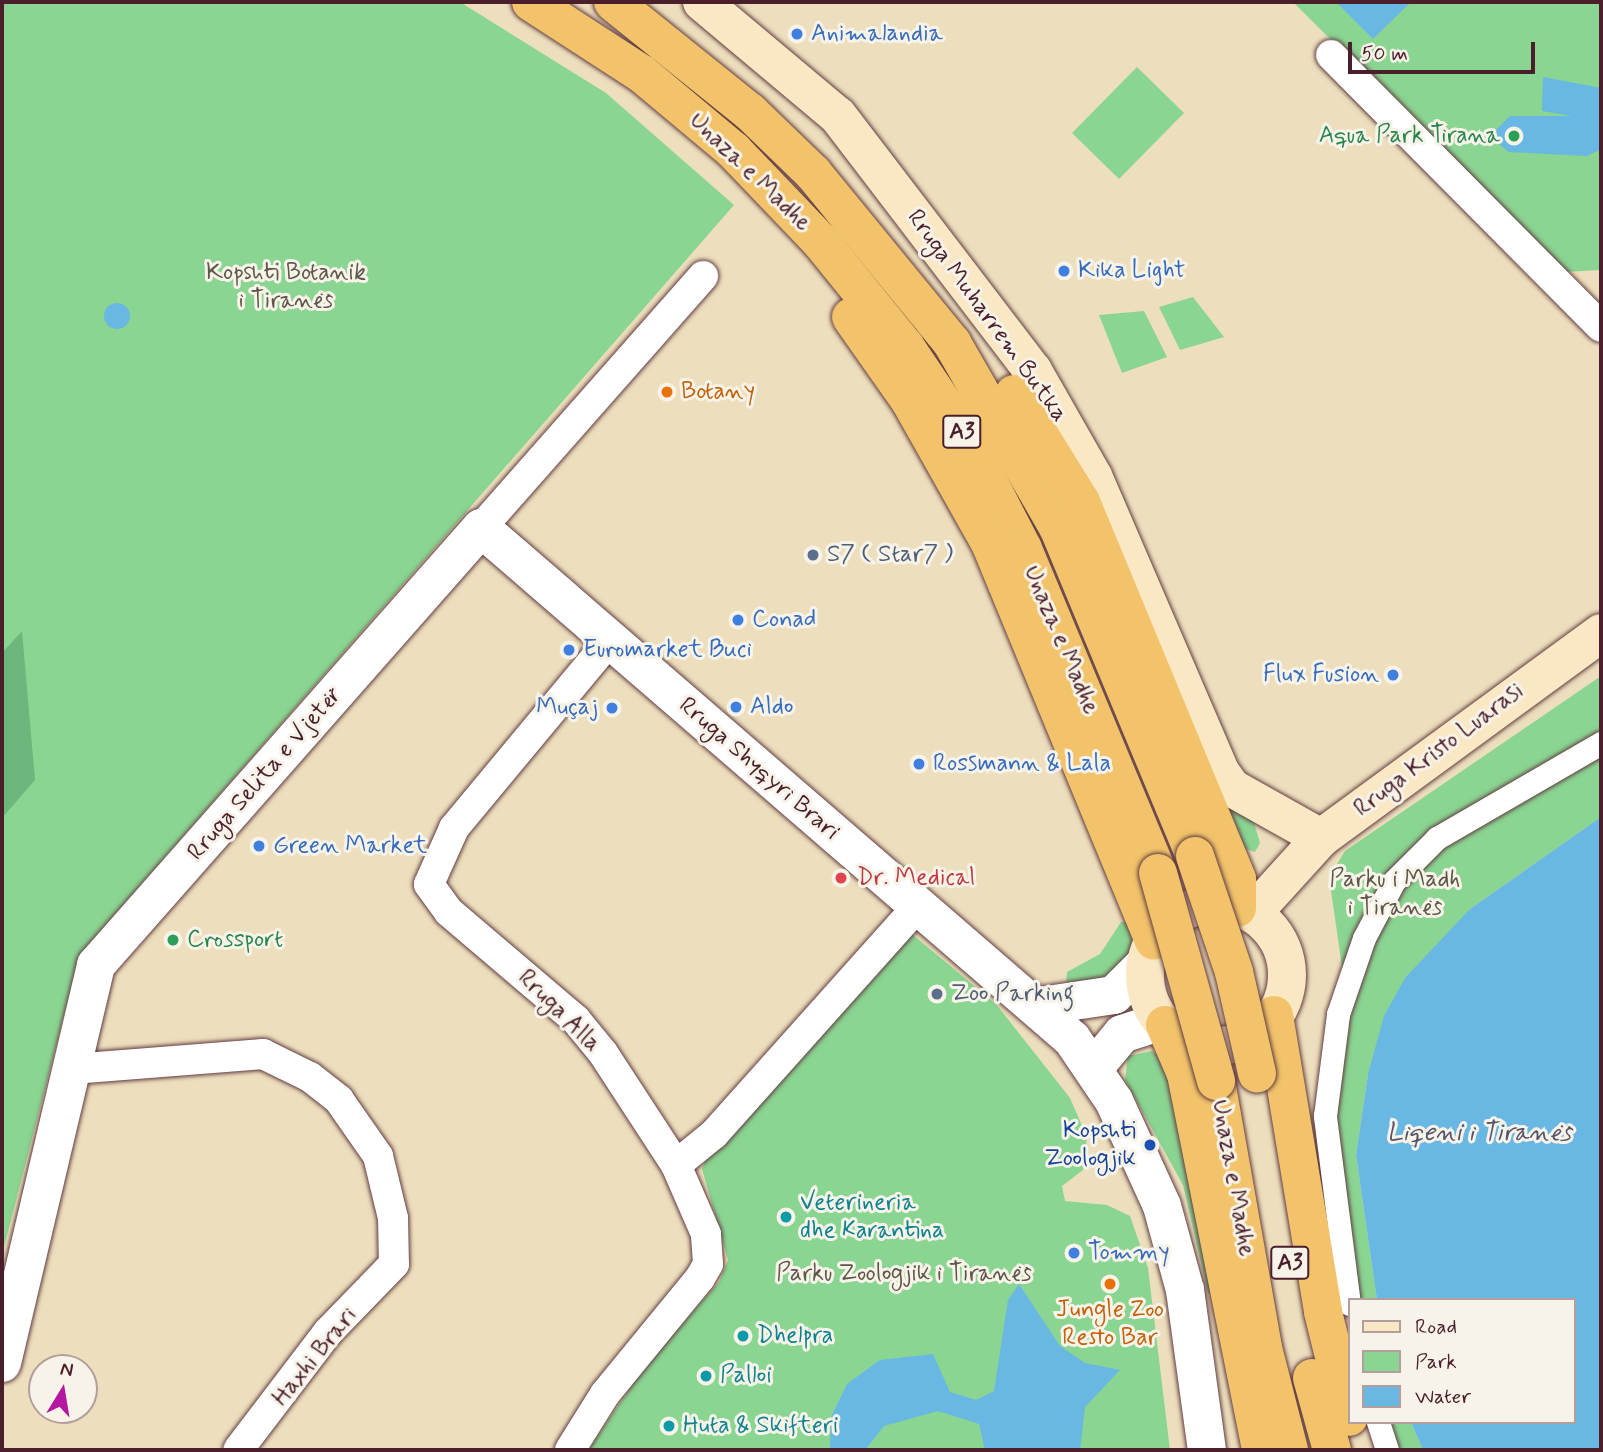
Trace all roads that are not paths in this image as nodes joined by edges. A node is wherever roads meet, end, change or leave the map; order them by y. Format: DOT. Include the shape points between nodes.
graph roads {
  1 [pos="531,2"];
  2 [pos="613,2"];
  3 [pos="702,2"];
  4 [pos="1331,55"];
  5 [pos="701,70"];
  6 [pos="669,96"];
  7 [pos="703,276"];
  8 [pos="1601,327"];
  9 [pos="481,528"];
  10 [pos="1601,633"];
  11 [pos="611,639"];
  12 [pos="1601,743"];
  13 [pos="1321,838"];
  14 [pos="918,906"];
  15 [pos="1253,917"];
  16 [pos="1150,951"];
  17 [pos="1101,1000"];
  18 [pos="1041,1006"];
  19 [pos="1274,1015"];
  20 [pos="1164,1023"];
  21 [pos="1082,1052"];
  22 [pos="72,1069"];
  23 [pos="676,1165"];
  24 [pos="1348,1298"];
  25 [pos="2,1363"];
  26 [pos="1348,1412"];
  27 [pos="1351,1424"];
  28 [pos="1379,1424"];
  29 [pos="237,1450"];
  30 [pos="570,1450"];
  31 [pos="1207,1450"];
  32 [pos="1261,1450"];
  33 [pos="1289,1450"];
  34 [pos="1332,1450"];
  35 [pos="1360,1450"];
  36 [pos="1387,1450"];
  1 -- 6 [label="highway, Unaza e Madhe / A3"];
  2 -- 5 [label="highway, Unaza e Madhe / A3"];
  3 -- 13 [label="main road, Rruga Muharrem Butka" via="838,116 1033,371 1093,475 1222,773 1239,793"];
  4 -- 8 [label="street"];
  5 -- 15 [label="highway" via="736,79 822,165 953,311 1023,406 1081,502"];
  5 -- 34 [label="highway, Unaza e Madhe / A3, bridge" via="864,229 982,390 1062,537 1195,856 1234,972 1257,1073 1299,1319"];
  6 -- 16 [label="highway" via="678,123 815,268 910,401 962,488 1029,631"];
  6 -- 33 [label="highway, Unaza e Madhe / A3, bridge" via="733,151 821,242 905,346 964,434 1045,598 1158,873 1199,1000 1263,1348"];
  7 -- 9 [label="street, Rruga Selita e Vjetër"];
  9 -- 11 [label="street, Rruga Shyqyri Brari"];
  9 -- 22 [label="street, Rruga Selita e Vjetër" via="96,965"];
  10 -- 13 [label="main road, Rruga Kristo Luarasi"];
  11 -- 14 [label="street, Rruga Shyqyri Brari"];
  11 -- 23 [label="street, Rruga Alla" via="454,828 429,884 450,912 576,1020 633,1092"];
  12 -- 24 [label="street" via="1417,854 1394,881 1364,938 1334,1036 1326,1139"];
  13 -- 15 [label="main road, Rruga Kristo Luarasi"];
  14 -- 18 [label="street, Rruga Shyqyri Brari"];
  14 -- 23 [label="street" via="714,1134"];
  15 -- 16 [label="main road" via="1190,909"];
  15 -- 19 [label="main road" via="1287,976"];
  16 -- 17 [label="street" via="1124,988"];
  16 -- 20 [label="main road" via="1148,996"];
  17 -- 18 [label="street"];
  17 -- 21 [label="street"];
  18 -- 21 [label="street, Rruga Shyqyri Brari"];
  19 -- 20 [label="main road" via="1250,1037 1218,1046 1194,1042"];
  19 -- 26 [label="highway" via="1323,1312"];
  20 -- 21 [label="street" via="1122,1034"];
  20 -- 32 [label="highway" via="1186,1074"];
  21 -- 31 [label="street, Rruga Shyqyri Brari" via="1161,1206 1185,1290"];
  22 -- 25 [label="street, Rruga Selita e Vjetër"];
  22 -- 29 [label="street, Haxhi Brari" via="263,1054 310,1077 339,1100 378,1156 393,1219 394,1265 328,1332"];
  23 -- 30 [label="street, Rruga Alla" via="706,1234 708,1264 605,1394"];
  27 -- 35 [label="highway"];
  28 -- 36 [label="street"];
}
